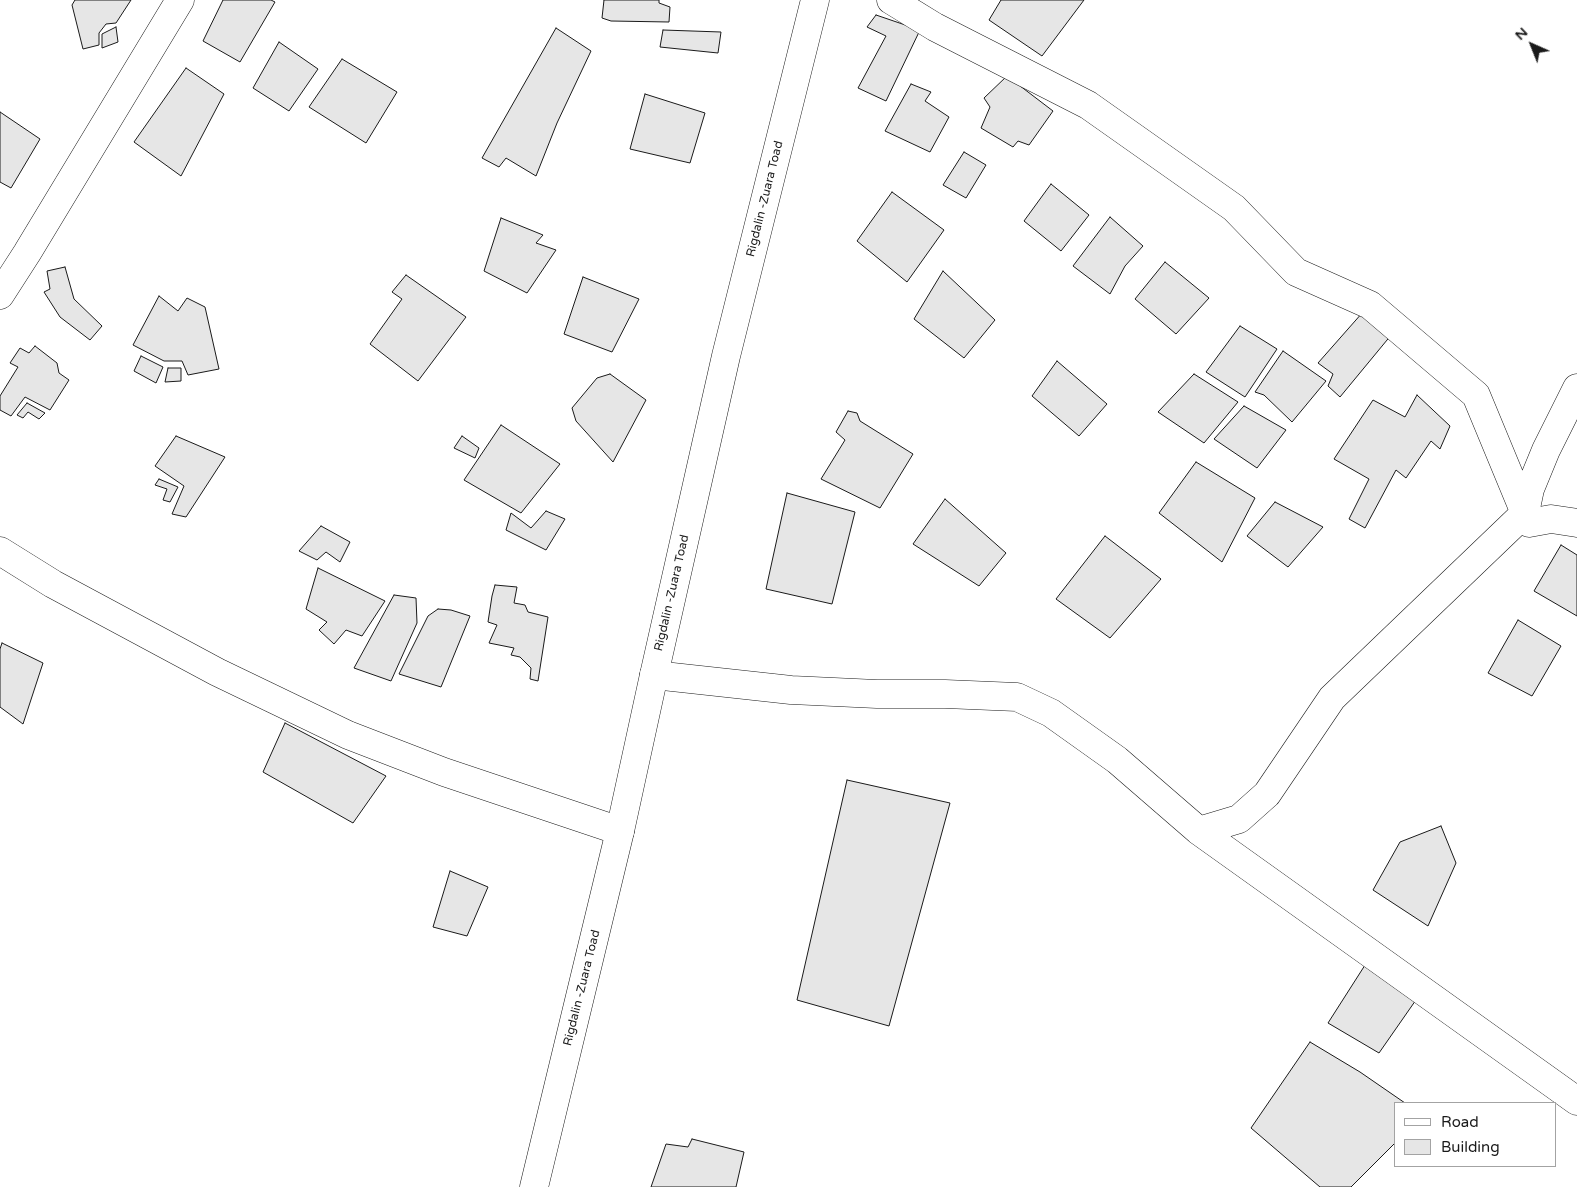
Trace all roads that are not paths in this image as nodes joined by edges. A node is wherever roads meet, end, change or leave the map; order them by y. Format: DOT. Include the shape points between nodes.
graph roads {
  1 [pos="180,0"];
  2 [pos="815,0"];
  3 [pos="891,0"];
  4 [pos="0,295"];
  5 [pos="1577,388"];
  6 [pos="1525,513"];
  7 [pos="1577,524"];
  8 [pos="0,552"];
  9 [pos="654,675"];
  10 [pos="620,830"];
  11 [pos="1199,831"];
  12 [pos="1577,1101"];
  13 [pos="534,1187"];
  1 -- 4 [label="street"];
  2 -- 9 [label="street, Rigdalin -Zuara Toad" via="726,356"];
  3 -- 6 [label="street" via="935,27 1088,104 1234,208 1296,272 1370,305 1476,395"];
  5 -- 6 [label="street" via="1530,489"];
  6 -- 7 [label="street" via="1529,523 1551,519"];
  6 -- 11 [label="street" via="1332,698 1268,794 1238,819"];
  8 -- 10 [label="street" via="52,584 217,672 348,735 444,772"];
  9 -- 10 [label="street, Rigdalin -Zuara Toad"];
  9 -- 11 [label="street" via="791,690 1017,697 1052,713 1118,760"];
  10 -- 13 [label="street, Rigdalin -Zuara Toad"];
  11 -- 12 [label="street"];
}
